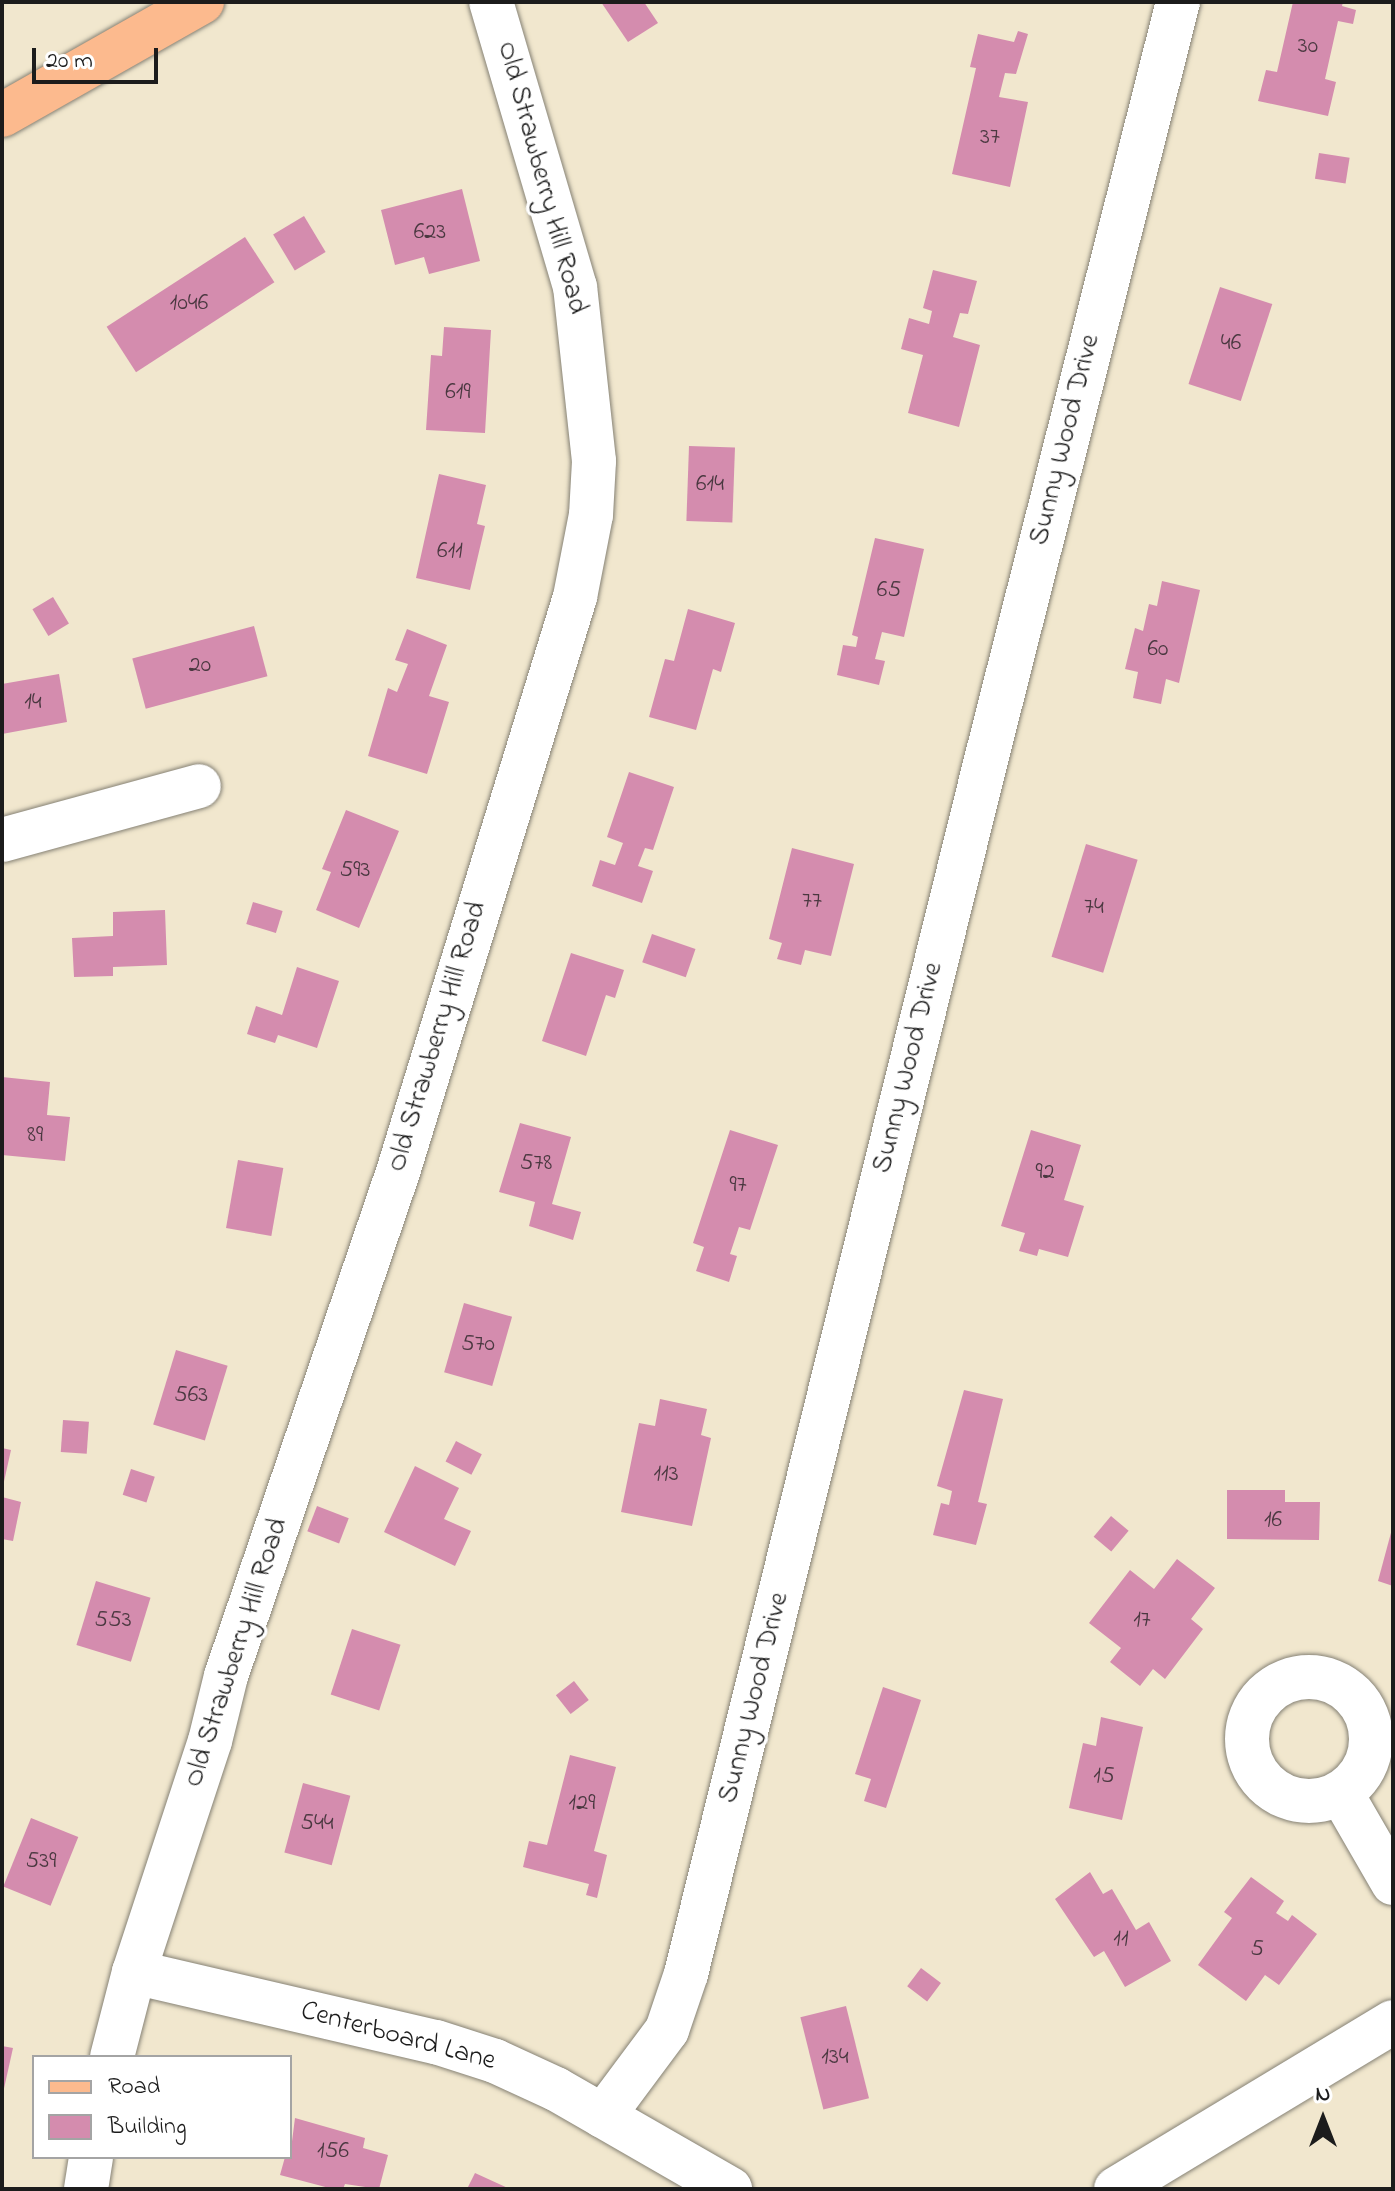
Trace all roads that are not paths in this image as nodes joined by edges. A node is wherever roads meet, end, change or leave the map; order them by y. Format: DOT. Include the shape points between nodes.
graph roads {
  1 [pos="202,2"];
  2 [pos="491,2"];
  3 [pos="1178,2"];
  4 [pos="2,115"];
  5 [pos="199,786"];
  6 [pos="2,840"];
  7 [pos="1341,1793"];
  8 [pos="1393,1883"];
  9 [pos="134,1972"];
  10 [pos="1393,2022"];
  11 [pos="113,2055"];
  12 [pos="603,2116"];
  13 [pos="91,2159"];
  14 [pos="86,2189"];
  15 [pos="730,2189"];
  16 [pos="1116,2189"];
  1 -- 4 [label="main road"];
  2 -- 9 [label="street, Old Strawberry Hill Road" via="575,287 594,461 591,515 575,597 398,1172 226,1676 210,1741"];
  3 -- 12 [label="street, Sunny Wood Drive" via="686,1974 667,2030"];
  5 -- 6 [label="street"];
  7 -- 8 [label="street"];
  9 -- 11 [label="street, Old Strawberry Hill Road"];
  9 -- 12 [label="street, Centerboard Lane" via="436,2042 495,2061"];
  10 -- 16 [label="street"];
  12 -- 15 [label="street, Centerboard Lane"];
  13 -- 14 [label="street"];
}
